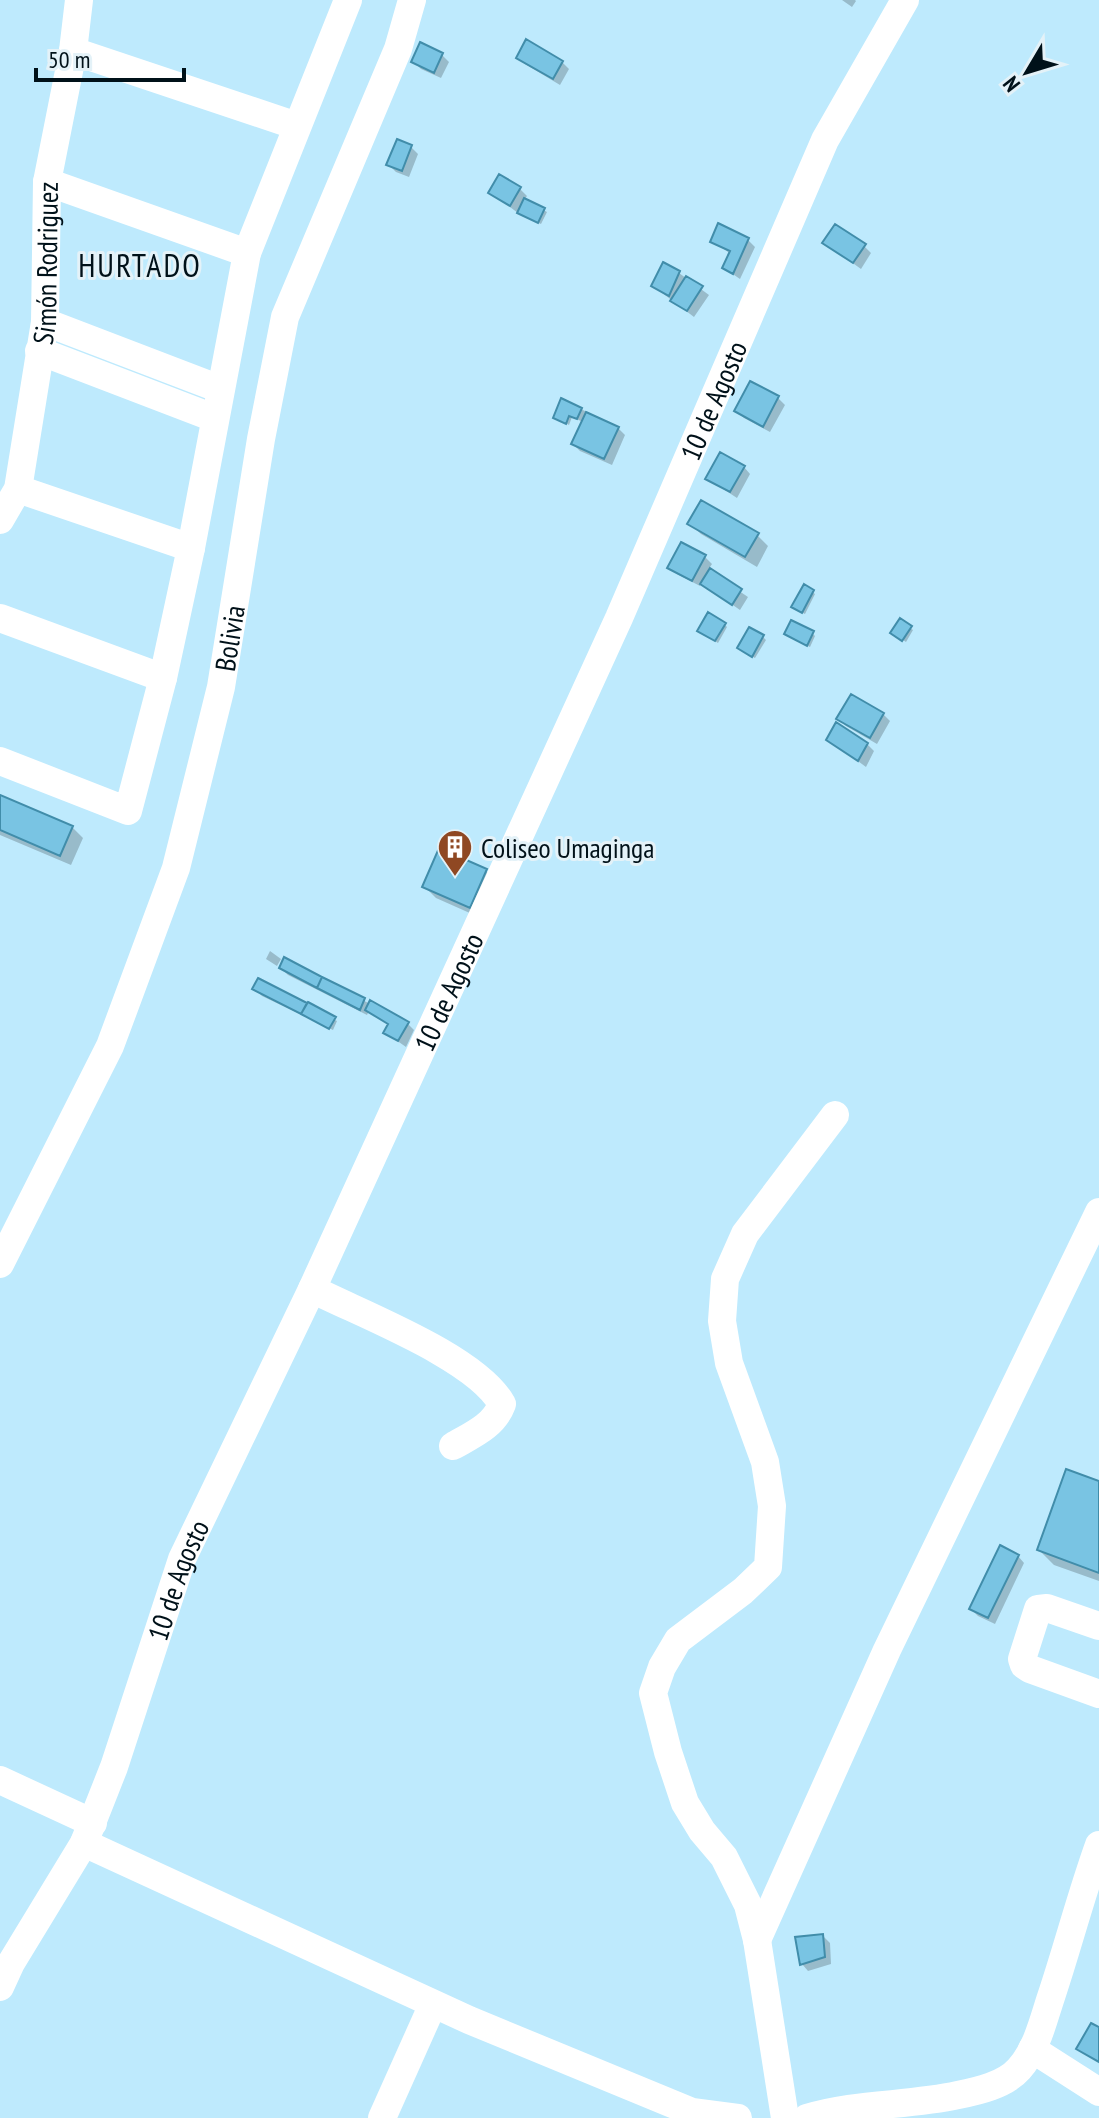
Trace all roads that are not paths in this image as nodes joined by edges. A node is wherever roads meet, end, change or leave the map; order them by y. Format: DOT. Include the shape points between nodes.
graph roads {
  1 [pos="79,0"];
  2 [pos="412,0"];
  3 [pos="905,0"];
  4 [pos="341,2"];
  5 [pos="73,51"];
  6 [pos="297,126"];
  7 [pos="47,182"];
  8 [pos="247,253"];
  9 [pos="45,322"];
  10 [pos="39,351"];
  11 [pos="125,353"];
  12 [pos="116,381"];
  13 [pos="220,389"];
  14 [pos="214,418"];
  15 [pos="18,489"];
  16 [pos="0,520"];
  17 [pos="191,548"];
  18 [pos="0,618"];
  19 [pos="163,678"];
  20 [pos="0,761"];
  21 [pos="835,1115"];
  22 [pos="1099,1212"];
  23 [pos="0,1264"];
  24 [pos="312,1289"];
  25 [pos="453,1446"];
  26 [pos="1099,1626"];
  27 [pos="1099,1694"];
  28 [pos="0,1780"];
  29 [pos="88,1833"];
  30 [pos="1099,1845"];
  31 [pos="757,1940"];
  32 [pos="0,1987"];
  33 [pos="433,2004"];
  34 [pos="1032,2049"];
  35 [pos="1099,2092"];
  36 [pos="382,2118"];
  37 [pos="738,2118"];
  38 [pos="785,2118"];
  39 [pos="807,2118"];
  1 -- 5 [label="street, Simón Rodriguez"];
  2 -- 23 [label="street, Bolivia" via="398,49 285,317 221,687 176,868 110,1046"];
  3 -- 24 [label="street, 10 de Agosto" via="825,140 619,618"];
  4 -- 6 [label="street"];
  5 -- 6 [label="street"];
  5 -- 7 [label="street, Simón Rodriguez"];
  6 -- 8 [label="street"];
  7 -- 8 [label="street"];
  7 -- 9 [label="street, Simón Rodriguez"];
  8 -- 13 [label="street"];
  9 -- 10 [label="street, Simón Rodriguez"];
  9 -- 11 [label="street"];
  10 -- 12 [label="street"];
  10 -- 15 [label="street, Simón Rodriguez"];
  11 -- 12 [label="street"];
  11 -- 13 [label="street"];
  12 -- 14 [label="street"];
  13 -- 14 [label="street"];
  14 -- 17 [label="street"];
  15 -- 16 [label="street, Simón Rodriguez"];
  15 -- 17 [label="street"];
  17 -- 19 [label="street"];
  18 -- 19 [label="street"];
  19 -- 20 [label="street" via="128,811"];
  21 -- 31 [label="street" via="745,1234 725,1279 722,1321 729,1363 765,1462 772,1506 768,1567 678,1640 653,1693 685,1803 724,1857 748,1905"];
  22 -- 31 [label="street" via="887,1650"];
  24 -- 25 [label="street" via="441,1352 497,1395 502,1404 489,1425"];
  24 -- 29 [label="street, 10 de Agosto" via="182,1559"];
  26 -- 27 [label="street" via="1038,1609 1022,1659 1030,1669"];
  28 -- 29 [label="street"];
  29 -- 32 [label="street, 10 de Agosto"];
  29 -- 33 [label="street"];
  30 -- 34 [label="street"];
  31 -- 38 [label="street"];
  33 -- 36 [label="street"];
  33 -- 37 [label="street" via="692,2112"];
  34 -- 35 [label="street"];
  34 -- 39 [label="street" via="1008,2079 984,2089 835,2109"];
}
